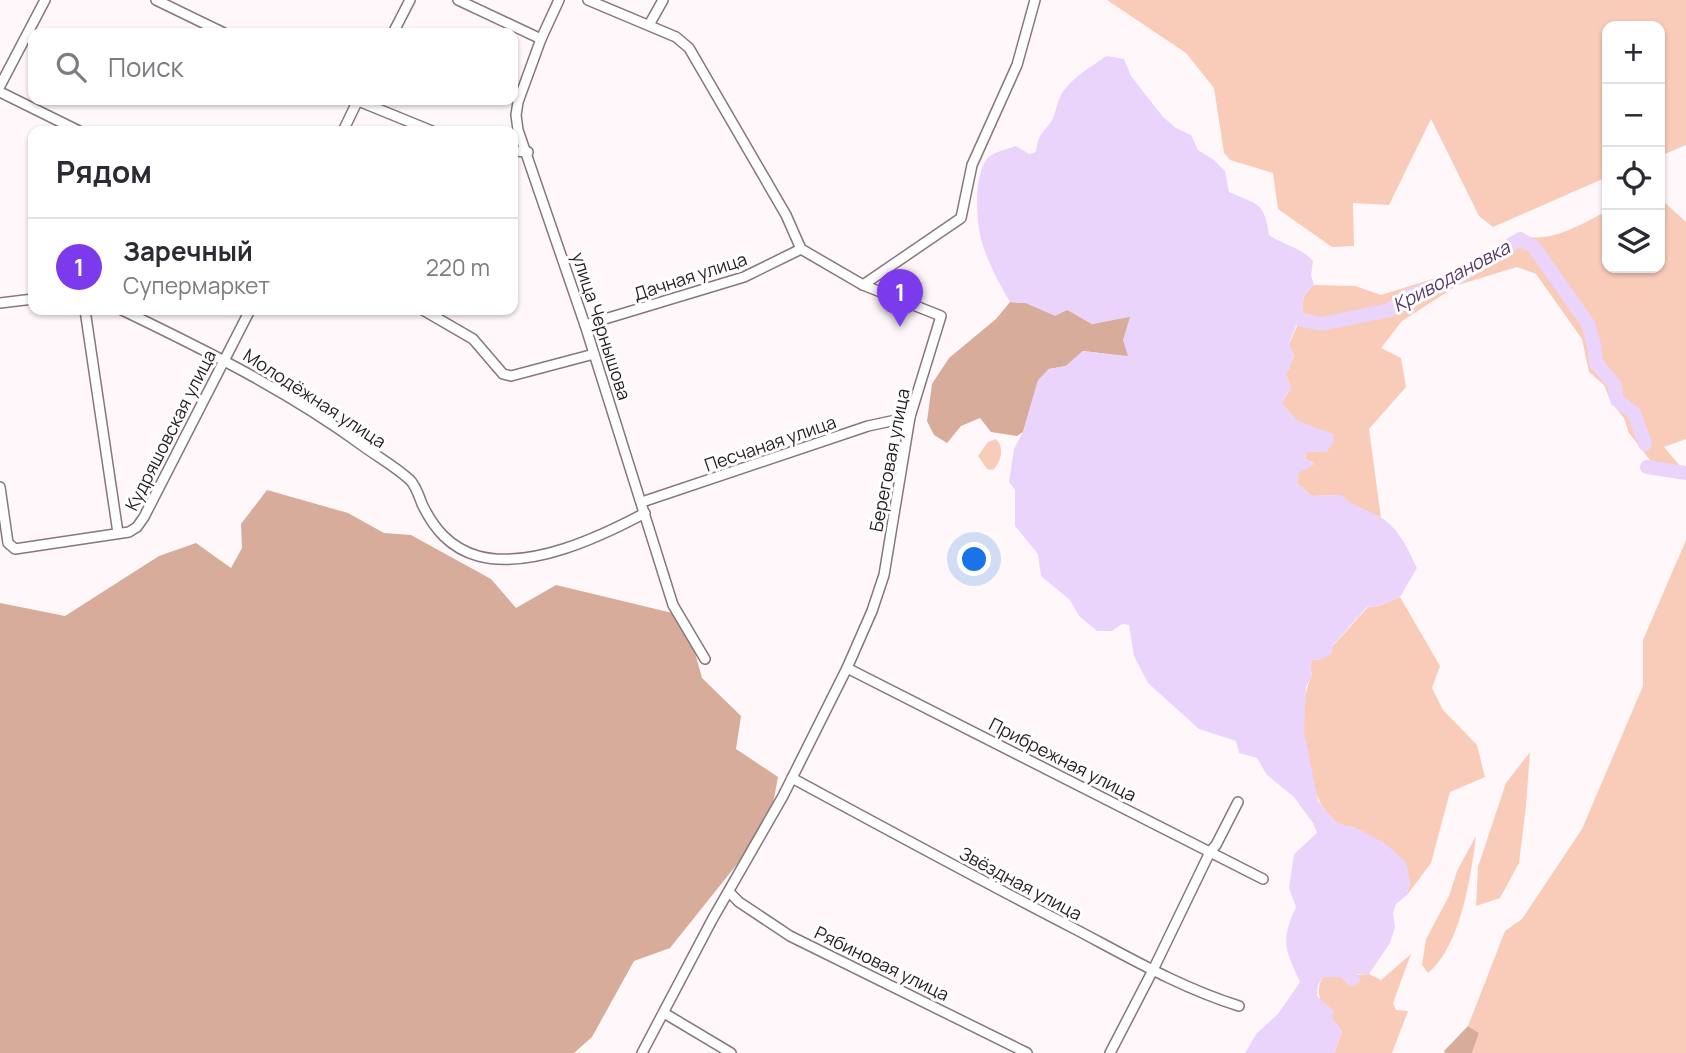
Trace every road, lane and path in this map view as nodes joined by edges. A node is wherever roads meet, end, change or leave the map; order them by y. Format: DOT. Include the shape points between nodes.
graph roads {
  1 [pos="45,0"];
  2 [pos="156,0"];
  3 [pos="410,0"];
  4 [pos="458,0"];
  5 [pos="559,0"];
  6 [pos="588,0"];
  7 [pos="663,0"];
  8 [pos="1035,0"];
  9 [pos="649,25"];
  10 [pos="30,28"];
  11 [pos="215,28"];
  12 [pos="396,28"];
  13 [pos="28,32"];
  14 [pos="541,38"];
  15 [pos="0,86"];
  16 [pos="0,92"];
  17 [pos="518,102"];
  18 [pos="356,105"];
  19 [pos="370,105"];
  20 [pos="518,105"];
  21 [pos="69,126"];
  22 [pos="345,126"];
  23 [pos="420,126"];
  24 [pos="518,151"];
  25 [pos="528,152"];
  26 [pos="801,249"];
  27 [pos="863,285"];
  28 [pos="28,300"];
  29 [pos="0,303"];
  30 [pos="86,315"];
  31 [pos="132,315"];
  32 [pos="247,315"];
  33 [pos="432,315"];
  34 [pos="585,325"];
  35 [pos="594,354"];
  36 [pos="224,359"];
  37 [pos="910,417"];
  38 [pos="0,487"];
  39 [pos="642,502"];
  40 [pos="645,513"];
  41 [pos="118,533"];
  42 [pos="705,659"];
  43 [pos="847,668"];
  44 [pos="792,779"];
  45 [pos="1238,802"];
  46 [pos="1210,852"];
  47 [pos="1263,879"];
  48 [pos="729,892"];
  49 [pos="1153,970"];
  50 [pos="1239,1006"];
  51 [pos="664,1013"];
  52 [pos="642,1053"];
  53 [pos="731,1053"];
  54 [pos="1027,1053"];
  55 [pos="1110,1053"];
  1 -- 10 [label="street"];
  2 -- 11 [label="street"];
  3 -- 12 [label="street"];
  4 -- 14 [label="street"];
  5 -- 14 [label="street, улица Чернышова"];
  6 -- 9 [label="street"];
  7 -- 9 [label="street"];
  8 -- 27 [label="street" via="1017,65 972,165 961,218"];
  9 -- 26 [label="street" via="689,48"];
  13 -- 15 [label="street"];
  14 -- 17 [label="street, улица Чернышова"];
  16 -- 21 [label="street"];
  18 -- 22 [label="street"];
  19 -- 23 [label="street"];
  20 -- 25 [label="street, улица Чернышова" via="519,130"];
  24 -- 25 [label="street"];
  25 -- 34 [label="street, улица Чернышова"];
  26 -- 27 [label="street, Береговая улица"];
  26 -- 34 [label="street, Дачная улица" via="744,277"];
  27 -- 37 [label="street, Береговая улица" via="941,316"];
  28 -- 29 [label="street"];
  30 -- 41 [label="street"];
  31 -- 36 [label="street, Молодёжная улица"];
  32 -- 36 [label="street, Кудряшовская улица"];
  33 -- 35 [label="street" via="473,339 503,374 511,376"];
  34 -- 35 [label="street, улица Чернышова"];
  35 -- 39 [label="street, улица Чернышова"];
  36 -- 40 [label="street, Молодёжная улица" via="334,425 413,482 436,530 478,556 524,557 549,552 604,535"];
  36 -- 41 [label="street, Кудряшовская улица" via="145,517 129,532"];
  37 -- 39 [label="street, Песчаная улица" via="868,426"];
  37 -- 43 [label="street, Береговая улица" via="884,575"];
  38 -- 41 [label="street, Кудряшовская улица" via="8,543 15,550"];
  39 -- 40 [label="street, улица Чернышова"];
  40 -- 42 [label="street, улица Чернышова" via="673,605"];
  43 -- 44 [label="street, Береговая улица"];
  43 -- 46 [label="street, Прибрежная улица"];
  44 -- 48 [label="street, Береговая улица"];
  44 -- 49 [label="street, Звёздная улица"];
  45 -- 46 [label="street"];
  46 -- 47 [label="street, Прибрежная улица"];
  46 -- 49 [label="street"];
  48 -- 51 [label="street, Береговая улица"];
  48 -- 54 [label="street, Рябиновая улица" via="790,936"];
  49 -- 50 [label="street, Звёздная улица"];
  49 -- 55 [label="street"];
  51 -- 52 [label="street, Береговая улица"];
  51 -- 53 [label="street"];
}
